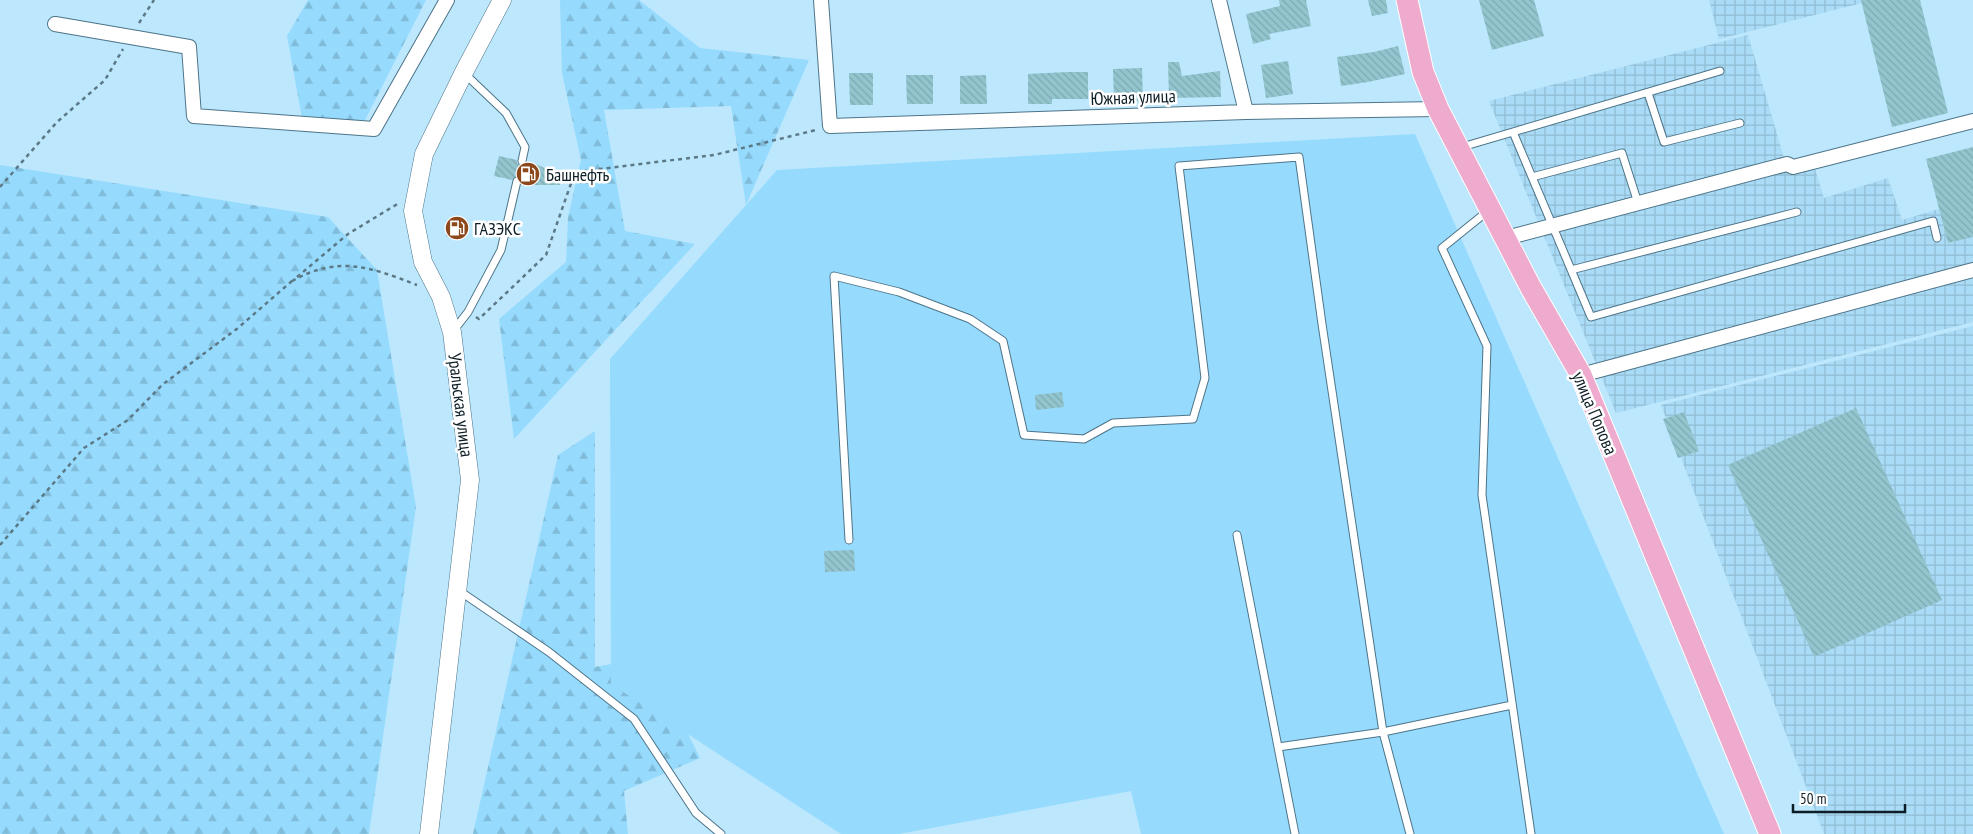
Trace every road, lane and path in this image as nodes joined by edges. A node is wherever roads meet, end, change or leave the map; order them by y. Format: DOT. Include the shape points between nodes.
graph roads {
  1 [pos="154,0"];
  2 [pos="446,0"];
  3 [pos="502,0"];
  4 [pos="822,0"];
  5 [pos="1219,0"];
  6 [pos="1407,0"];
  7 [pos="55,24"];
  8 [pos="131,37"];
  9 [pos="1720,71"];
  10 [pos="464,72"];
  11 [pos="1648,93"];
  12 [pos="1438,109"];
  13 [pos="1246,112"];
  14 [pos="1973,121"];
  15 [pos="1740,123"];
  16 [pos="830,126"];
  17 [pos="1513,132"];
  18 [pos="1459,148"];
  19 [pos="522,161"];
  20 [pos="1532,177"];
  21 [pos="517,181"];
  22 [pos="0,187"];
  23 [pos="417,192"];
  24 [pos="1638,203"];
  25 [pos="1491,209"];
  26 [pos="1797,212"];
  27 [pos="1553,226"];
  28 [pos="1506,238"];
  29 [pos="1937,238"];
  30 [pos="1571,270"];
  31 [pos="1973,270"];
  32 [pos="292,281"];
  33 [pos="418,285"];
  34 [pos="468,312"];
  35 [pos="452,332"];
  36 [pos="1581,375"];
  37 [pos="1237,535"];
  38 [pos="849,540"];
  39 [pos="0,545"];
  40 [pos="458,590"];
  41 [pos="1512,705"];
  42 [pos="1383,732"];
  43 [pos="1278,747"];
  44 [pos="429,834"];
  45 [pos="721,834"];
  46 [pos="1296,834"];
  47 [pos="1410,834"];
  48 [pos="1531,834"];
  49 [pos="1770,834"];
  1 -- 8 [label="path"];
  2 -- 8 [label="street" via="374,129 194,116 189,47"];
  3 -- 10 [label="street, Уральская улица"];
  4 -- 16 [label="street"];
  5 -- 13 [label="street"];
  6 -- 12 [label="main road, улица Попова" via="1423,72"];
  7 -- 8 [label="street"];
  8 -- 22 [label="path" via="105,80 57,122"];
  9 -- 11 [label="lane"];
  10 -- 19 [label="lane" via="506,113 525,147"];
  10 -- 23 [label="street, Уральская улица" via="424,154"];
  11 -- 15 [label="lane" via="1664,142"];
  11 -- 17 [label="lane"];
  12 -- 13 [label="street, Южная улица"];
  12 -- 18 [label="main road, улица Попова"];
  13 -- 16 [label="street, Южная улица"];
  14 -- 24 [label="street"];
  16 -- 34 [label="path" via="714,155 575,172 546,255 479,319"];
  17 -- 18 [label="lane"];
  17 -- 20 [label="lane"];
  18 -- 25 [label="main road, улица Попова"];
  20 -- 24 [label="lane" via="1622,153"];
  20 -- 27 [label="lane"];
  21 -- 34 [label="lane" via="501,250"];
  23 -- 32 [label="path" via="348,234"];
  23 -- 35 [label="street, Уральская улица" via="413,211 423,262 441,297"];
  24 -- 27 [label="street"];
  25 -- 28 [label="main road, улица Попова"];
  25 -- 41 [label="lane" via="1442,248 1486,346 1482,495"];
  26 -- 30 [label="lane"];
  27 -- 28 [label="street"];
  27 -- 30 [label="lane"];
  28 -- 36 [label="main road, улица Попова"];
  29 -- 30 [label="lane" via="1932,222 1591,317"];
  31 -- 36 [label="street"];
  32 -- 33 [label="path" via="310,271 342,265 377,270"];
  32 -- 39 [label="path" via="238,328 162,385 128,420 84,448"];
  34 -- 35 [label="lane"];
  35 -- 40 [label="street, Уральская улица" via="470,480"];
  36 -- 49 [label="main road, улица Попова"];
  37 -- 43 [label="lane"];
  38 -- 42 [label="lane" via="834,276 899,292 970,319 1003,340 1024,435 1084,439 1113,423 1193,419 1205,378 1179,166 1299,157"];
  40 -- 44 [label="street, Уральская улица"];
  40 -- 45 [label="lane" via="549,652 634,719 696,813"];
  41 -- 42 [label="lane"];
  41 -- 48 [label="lane"];
  42 -- 43 [label="lane"];
  42 -- 47 [label="lane"];
  43 -- 46 [label="lane"];
}
